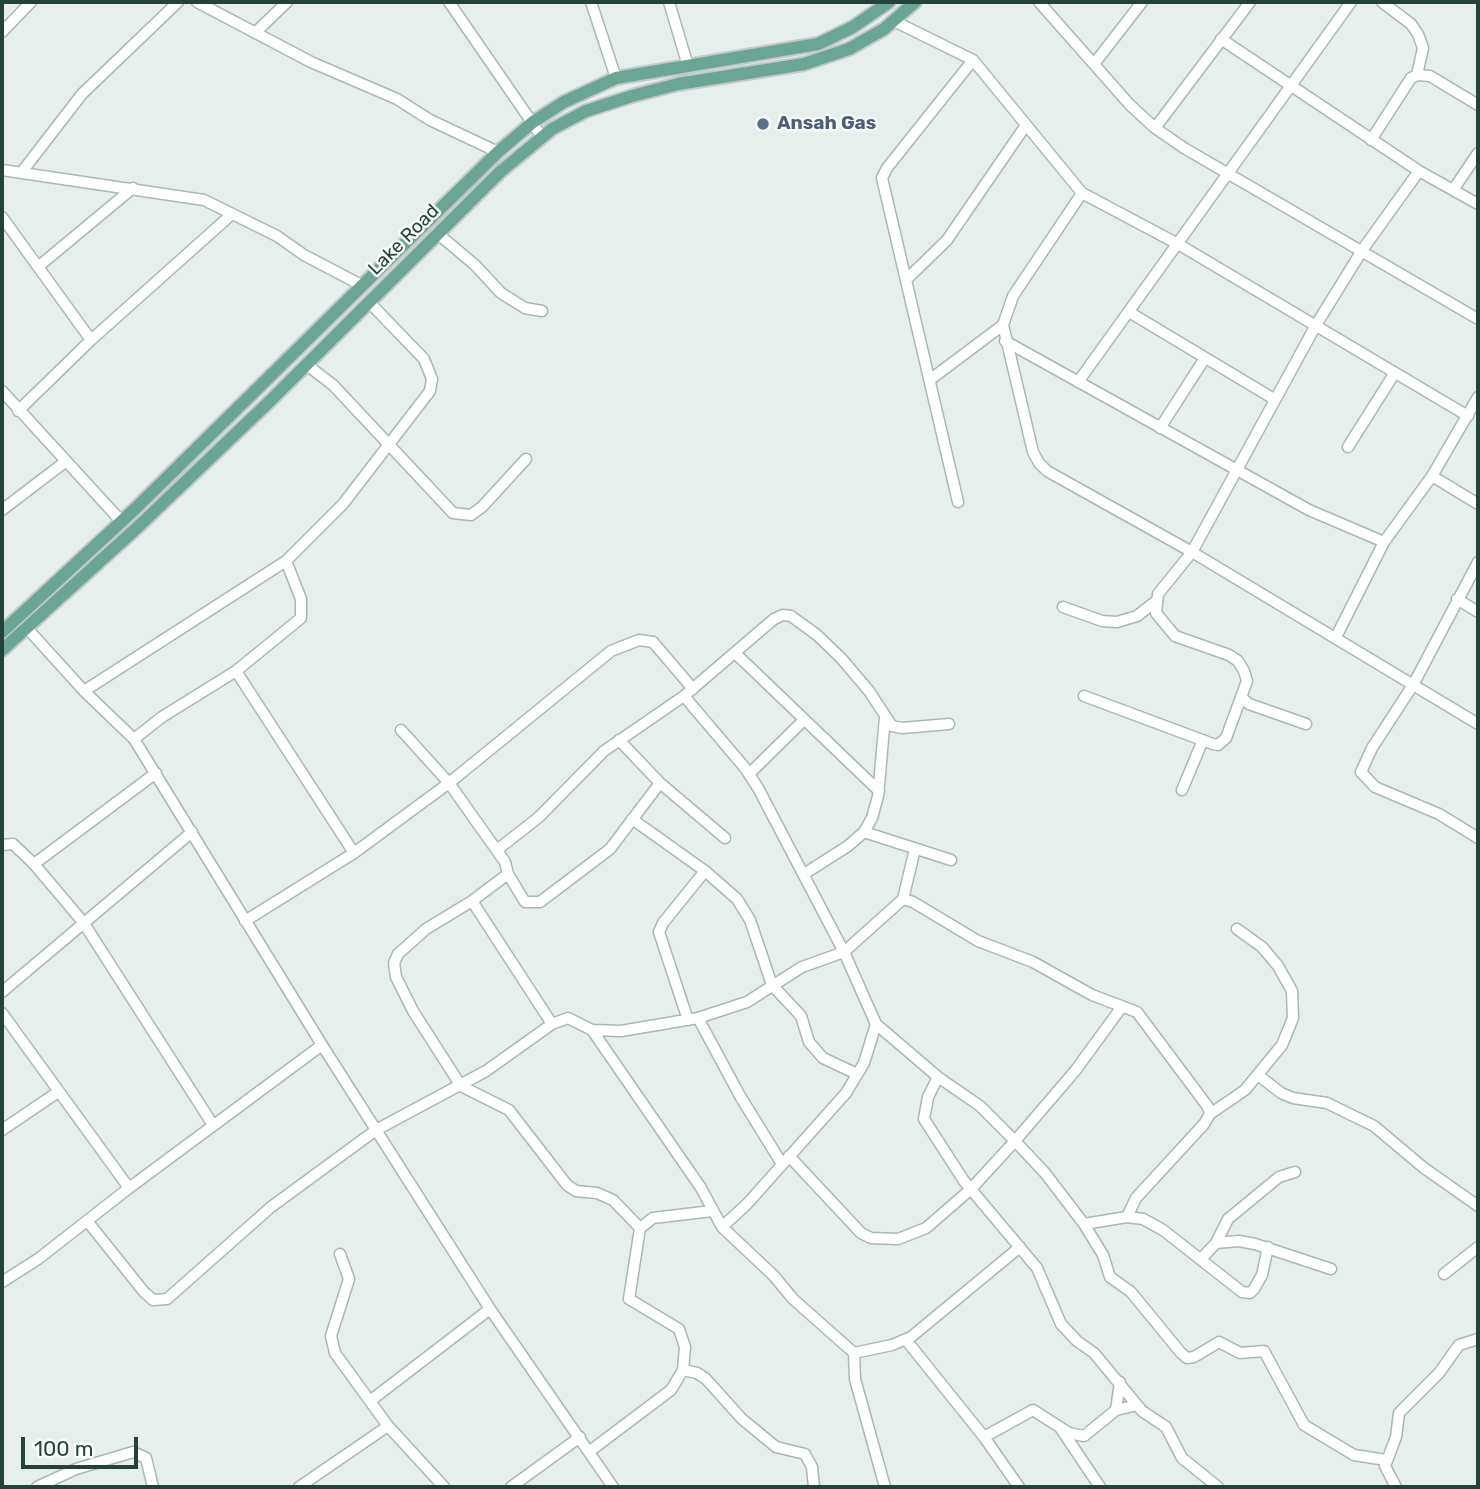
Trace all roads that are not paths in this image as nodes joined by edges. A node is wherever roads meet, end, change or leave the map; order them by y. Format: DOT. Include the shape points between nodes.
graph roads {
  1 [pos="31,2"];
  2 [pos="178,2"];
  3 [pos="197,2"];
  4 [pos="287,2"];
  5 [pos="449,2"];
  6 [pos="591,2"];
  7 [pos="669,2"];
  8 [pos="888,2"];
  9 [pos="915,2"];
  10 [pos="1040,2"];
  11 [pos="1143,2"];
  12 [pos="1250,2"];
  13 [pos="1351,2"];
  14 [pos="1381,2"];
  15 [pos="894,21"];
  16 [pos="2,32"];
  17 [pos="256,33"];
  18 [pos="1221,39"];
  19 [pos="973,60"];
  20 [pos="1094,64"];
  21 [pos="688,66"];
  22 [pos="1417,75"];
  23 [pos="617,78"];
  24 [pos="1289,87"];
  25 [pos="1478,105"];
  26 [pos="533,122"];
  27 [pos="1026,125"];
  28 [pos="1155,128"];
  29 [pos="542,137"];
  30 [pos="1371,140"];
  31 [pos="498,152"];
  32 [pos="1478,153"];
  33 [pos="2,170"];
  34 [pos="1419,171"];
  35 [pos="21,173"];
  36 [pos="1228,173"];
  37 [pos="133,188"];
  38 [pos="1453,190"];
  39 [pos="1082,192"];
  40 [pos="1478,204"];
  41 [pos="232,214"];
  42 [pos="2,217"];
  43 [pos="437,233"];
  44 [pos="1178,244"];
  45 [pos="1363,250"];
  46 [pos="39,266"];
  47 [pos="906,280"];
  48 [pos="363,286"];
  49 [pos="369,302"];
  50 [pos="542,311"];
  51 [pos="1129,312"];
  52 [pos="1478,319"];
  53 [pos="1003,325"];
  54 [pos="1316,325"];
  55 [pos="91,340"];
  56 [pos="1005,341"];
  57 [pos="1205,358"];
  58 [pos="307,365"];
  59 [pos="1394,374"];
  60 [pos="931,379"];
  61 [pos="1078,382"];
  62 [pos="2,391"];
  63 [pos="1478,397"];
  64 [pos="1274,399"];
  65 [pos="18,411"];
  66 [pos="1468,416"];
  67 [pos="1160,428"];
  68 [pos="390,446"];
  69 [pos="1348,447"];
  70 [pos="526,459"];
  71 [pos="65,462"];
  72 [pos="1237,469"];
  73 [pos="1432,476"];
  74 [pos="958,502"];
  75 [pos="1478,504"];
  76 [pos="2,510"];
  77 [pos="121,521"];
  78 [pos="1384,542"];
  79 [pos="1192,552"];
  80 [pos="286,561"];
  81 [pos="1478,562"];
  82 [pos="1457,599"];
  83 [pos="1155,602"];
  84 [pos="1063,607"];
  85 [pos="1478,612"];
  86 [pos="26,627"];
  87 [pos="2,632"];
  88 [pos="1336,637"];
  89 [pos="2,650"];
  90 [pos="735,653"];
  91 [pos="236,671"];
  92 [pos="1413,685"];
  93 [pos="693,689"];
  94 [pos="85,691"];
  95 [pos="684,696"];
  96 [pos="1084,696"];
  97 [pos="1241,697"];
  98 [pos="885,717"];
  99 [pos="804,720"];
  100 [pos="949,724"];
  101 [pos="1306,724"];
  102 [pos="1478,724"];
  103 [pos="401,730"];
  104 [pos="134,739"];
  105 [pos="619,740"];
  106 [pos="1203,740"];
  107 [pos="156,773"];
  108 [pos="749,774"];
  109 [pos="449,783"];
  110 [pos="660,783"];
  111 [pos="1182,790"];
  112 [pos="879,791"];
  113 [pos="632,819"];
  114 [pos="192,832"];
  115 [pos="864,832"];
  116 [pos="725,838"];
  117 [pos="1478,838"];
  118 [pos="2,845"];
  119 [pos="915,849"];
  120 [pos="497,850"];
  121 [pos="354,853"];
  122 [pos="951,860"];
  123 [pos="34,864"];
  124 [pos="705,871"];
  125 [pos="508,874"];
  126 [pos="804,874"];
  127 [pos="903,899"];
  128 [pos="472,901"];
  129 [pos="83,922"];
  130 [pos="245,922"];
  131 [pos="1237,929"];
  132 [pos="844,952"];
  133 [pos="772,985"];
  134 [pos="2,992"];
  135 [pos="1121,1008"];
  136 [pos="2,1013"];
  137 [pos="693,1019"];
  138 [pos="552,1024"];
  139 [pos="876,1024"];
  140 [pos="592,1030"];
  141 [pos="322,1045"];
  142 [pos="858,1073"];
  143 [pos="1258,1075"];
  144 [pos="938,1077"];
  145 [pos="461,1086"];
  146 [pos="58,1092"];
  147 [pos="1210,1114"];
  148 [pos="213,1125"];
  149 [pos="2,1130"];
  150 [pos="376,1130"];
  151 [pos="1015,1141"];
  152 [pos="786,1160"];
  153 [pos="1296,1172"];
  154 [pos="129,1188"];
  155 [pos="971,1189"];
  156 [pos="1478,1206"];
  157 [pos="712,1211"];
  158 [pos="1127,1217"];
  159 [pos="88,1222"];
  160 [pos="1084,1224"];
  161 [pos="722,1227"];
  162 [pos="640,1228"];
  163 [pos="1216,1243"];
  164 [pos="1020,1247"];
  165 [pos="1268,1247"];
  166 [pos="1478,1247"];
  167 [pos="340,1254"];
  168 [pos="1202,1258"];
  169 [pos="1331,1269"];
  170 [pos="1444,1274"];
  171 [pos="2,1282"];
  172 [pos="490,1308"];
  173 [pos="1478,1339"];
  174 [pos="906,1340"];
  175 [pos="854,1353"];
  176 [pos="683,1370"];
  177 [pos="1120,1382"];
  178 [pos="370,1401"];
  179 [pos="1137,1405"];
  180 [pos="1116,1410"];
  181 [pos="388,1426"];
  182 [pos="1060,1427"];
  183 [pos="580,1437"];
  184 [pos="984,1437"];
  185 [pos="590,1451"];
  186 [pos="1386,1460"];
  187 [pos="37,1487"];
  188 [pos="153,1487"];
  189 [pos="299,1487"];
  190 [pos="444,1487"];
  191 [pos="511,1487"];
  192 [pos="613,1487"];
  193 [pos="814,1487"];
  194 [pos="885,1487"];
  195 [pos="1019,1487"];
  196 [pos="1100,1487"];
  197 [pos="1218,1487"];
  198 [pos="1396,1487"];
  1 -- 16 [label="street"];
  2 -- 35 [label="street" via="82,94"];
  3 -- 17 [label="street"];
  4 -- 17 [label="street"];
  5 -- 26 [label="street"];
  6 -- 23 [label="street"];
  7 -- 21 [label="street"];
  8 -- 21 [label="main road, Lake Road" via="818,44"];
  9 -- 15 [label="main road, Lake Road"];
  10 -- 20 [label="street"];
  11 -- 20 [label="street"];
  12 -- 18 [label="street"];
  13 -- 24 [label="street"];
  14 -- 22 [label="street" via="1418,34 1423,48"];
  15 -- 19 [label="street"];
  15 -- 29 [label="main road, Lake Road" via="863,43 804,64 632,96 586,111"];
  17 -- 31 [label="street"];
  18 -- 24 [label="street"];
  18 -- 28 [label="street"];
  19 -- 27 [label="street"];
  19 -- 47 [label="street" via="882,178"];
  20 -- 28 [label="street"];
  21 -- 23 [label="main road, Lake Road"];
  22 -- 25 [label="street" via="1430,76"];
  22 -- 30 [label="street"];
  23 -- 26 [label="main road, Lake Road"];
  24 -- 30 [label="street"];
  24 -- 36 [label="street"];
  26 -- 29 [label="street"];
  26 -- 31 [label="main road, Lake Road"];
  27 -- 39 [label="street"];
  27 -- 47 [label="street" via="947,240"];
  28 -- 36 [label="street"];
  29 -- 43 [label="main road, Lake Road"];
  30 -- 34 [label="street"];
  31 -- 48 [label="main road, Lake Road"];
  32 -- 38 [label="street"];
  33 -- 35 [label="street"];
  34 -- 38 [label="street"];
  34 -- 45 [label="street"];
  35 -- 37 [label="street"];
  36 -- 44 [label="street"];
  36 -- 45 [label="street"];
  37 -- 41 [label="street" via="204,200"];
  37 -- 46 [label="street"];
  38 -- 40 [label="street"];
  39 -- 44 [label="street"];
  39 -- 53 [label="street" via="1013,296"];
  41 -- 48 [label="street"];
  41 -- 55 [label="street"];
  42 -- 46 [label="street"];
  43 -- 49 [label="main road, Lake Road"];
  43 -- 50 [label="street" via="501,293 525,308"];
  44 -- 51 [label="street"];
  44 -- 54 [label="street"];
  45 -- 52 [label="street"];
  45 -- 54 [label="street"];
  46 -- 55 [label="street"];
  47 -- 60 [label="street"];
  48 -- 77 [label="main road, Lake Road"];
  49 -- 58 [label="main road, Lake Road"];
  49 -- 68 [label="street" via="424,359 432,379 430,391"];
  51 -- 57 [label="street"];
  51 -- 61 [label="street"];
  53 -- 56 [label="street"];
  53 -- 60 [label="street"];
  54 -- 59 [label="street"];
  54 -- 64 [label="street"];
  55 -- 65 [label="street"];
  56 -- 61 [label="street"];
  56 -- 79 [label="street" via="1039,463"];
  57 -- 64 [label="street"];
  57 -- 67 [label="street"];
  58 -- 68 [label="street" via="333,385"];
  58 -- 86 [label="main road, Lake Road"];
  59 -- 66 [label="street"];
  59 -- 69 [label="street"];
  60 -- 74 [label="street"];
  61 -- 67 [label="street"];
  62 -- 65 [label="street"];
  63 -- 66 [label="street"];
  64 -- 72 [label="street"];
  65 -- 71 [label="street"];
  66 -- 73 [label="street"];
  67 -- 72 [label="street"];
  68 -- 70 [label="street" via="453,513 462,516 482,507"];
  68 -- 80 [label="street" via="343,504"];
  71 -- 76 [label="street"];
  71 -- 77 [label="street"];
  72 -- 78 [label="street" via="1336,524"];
  72 -- 79 [label="street"];
  73 -- 75 [label="street"];
  73 -- 78 [label="street"];
  77 -- 87 [label="main road, Lake Road"];
  78 -- 88 [label="street"];
  79 -- 83 [label="street" via="1164,583"];
  79 -- 88 [label="street"];
  80 -- 91 [label="street" via="297,583 301,618"];
  80 -- 94 [label="street"];
  81 -- 82 [label="street"];
  82 -- 85 [label="street"];
  82 -- 92 [label="street"];
  83 -- 84 [label="street" via="1137,616 1116,622"];
  83 -- 97 [label="street" via="1156,613 1175,636 1238,661 1247,681"];
  86 -- 89 [label="main road, Lake Road"];
  86 -- 94 [label="street"];
  88 -- 92 [label="street"];
  90 -- 93 [label="street"];
  90 -- 98 [label="street" via="774,619 791,616 841,658"];
  90 -- 99 [label="street"];
  91 -- 104 [label="street"];
  91 -- 121 [label="street"];
  92 -- 102 [label="street"];
  92 -- 117 [label="street" via="1361,772 1375,787 1450,819"];
  93 -- 95 [label="street"];
  93 -- 109 [label="street" via="653,642 626,644 611,651"];
  94 -- 104 [label="street"];
  95 -- 105 [label="street"];
  95 -- 108 [label="street"];
  96 -- 106 [label="street"];
  97 -- 101 [label="street"];
  97 -- 106 [label="street" via="1223,743"];
  98 -- 100 [label="street" via="902,729"];
  98 -- 112 [label="street"];
  99 -- 108 [label="street"];
  99 -- 112 [label="street"];
  103 -- 109 [label="street"];
  104 -- 107 [label="street"];
  105 -- 110 [label="street"];
  105 -- 120 [label="street" via="539,817"];
  106 -- 111 [label="street"];
  107 -- 114 [label="street"];
  107 -- 123 [label="street"];
  108 -- 126 [label="street"];
  109 -- 120 [label="street"];
  109 -- 121 [label="street"];
  110 -- 113 [label="street"];
  110 -- 116 [label="street"];
  112 -- 115 [label="street"];
  113 -- 124 [label="street"];
  113 -- 125 [label="street" via="610,849 540,902 526,902"];
  114 -- 129 [label="street"];
  114 -- 130 [label="street"];
  115 -- 119 [label="street"];
  115 -- 126 [label="street"];
  118 -- 123 [label="street" via="13,844"];
  119 -- 122 [label="street"];
  119 -- 127 [label="street"];
  120 -- 125 [label="street"];
  121 -- 130 [label="street"];
  123 -- 129 [label="street"];
  124 -- 133 [label="street" via="737,898 750,920"];
  124 -- 137 [label="street" via="659,932"];
  125 -- 128 [label="street"];
  126 -- 132 [label="street"];
  127 -- 132 [label="street"];
  127 -- 135 [label="street" via="978,941 1033,962"];
  128 -- 138 [label="street"];
  128 -- 145 [label="street" via="410,942 394,963 413,1011"];
  129 -- 134 [label="street"];
  129 -- 148 [label="street"];
  130 -- 141 [label="street"];
  131 -- 143 [label="street" via="1278,966 1294,1004 1289,1032"];
  132 -- 133 [label="street" via="802,967"];
  132 -- 139 [label="street"];
  133 -- 137 [label="street" via="747,1002"];
  133 -- 142 [label="street" via="790,1000 809,1042 823,1058"];
  135 -- 147 [label="street" via="1137,1012"];
  135 -- 151 [label="street"];
  136 -- 146 [label="street"];
  137 -- 140 [label="street" via="621,1031"];
  137 -- 152 [label="street"];
  138 -- 140 [label="street" via="568,1018"];
  138 -- 145 [label="street"];
  139 -- 142 [label="street"];
  139 -- 144 [label="street"];
  140 -- 157 [label="street"];
  141 -- 148 [label="street"];
  141 -- 150 [label="street"];
  142 -- 152 [label="street" via="831,1112"];
  143 -- 147 [label="street" via="1239,1096"];
  143 -- 156 [label="street" via="1281,1093 1327,1103 1374,1126"];
  144 -- 151 [label="street" via="980,1106"];
  144 -- 155 [label="street" via="924,1119"];
  145 -- 150 [label="street"];
  145 -- 162 [label="street" via="509,1110 567,1185 612,1200"];
  146 -- 149 [label="street"];
  146 -- 154 [label="street"];
  147 -- 158 [label="street" via="1136,1198"];
  148 -- 154 [label="street"];
  150 -- 159 [label="street" via="271,1207 167,1299 153,1300 144,1292"];
  150 -- 172 [label="street"];
  151 -- 155 [label="street"];
  151 -- 160 [label="street"];
  152 -- 155 [label="street" via="871,1238 898,1239 926,1228"];
  152 -- 161 [label="street"];
  153 -- 163 [label="street" via="1279,1177 1228,1219"];
  154 -- 159 [label="street"];
  155 -- 164 [label="street"];
  157 -- 161 [label="street"];
  157 -- 162 [label="street" via="653,1218"];
  158 -- 160 [label="street"];
  158 -- 168 [label="street" via="1152,1222"];
  159 -- 171 [label="street"];
  160 -- 186 [label="street" via="1110,1277 1131,1292 1187,1358 1219,1342 1240,1353 1264,1351 1304,1425 1354,1455"];
  161 -- 175 [label="street"];
  162 -- 176 [label="street" via="629,1299 679,1329 685,1347"];
  163 -- 165 [label="street" via="1239,1241"];
  163 -- 168 [label="street"];
  164 -- 174 [label="street"];
  164 -- 177 [label="street" via="1043,1280 1061,1324"];
  165 -- 168 [label="street" via="1262,1275 1250,1293 1233,1289"];
  165 -- 169 [label="street"];
  166 -- 170 [label="street"];
  167 -- 178 [label="street" via="349,1279 331,1336 335,1353"];
  172 -- 178 [label="street"];
  172 -- 183 [label="street"];
  173 -- 186 [label="street" via="1459,1345 1439,1373 1399,1413 1394,1446"];
  174 -- 175 [label="street"];
  174 -- 184 [label="street"];
  175 -- 194 [label="street" via="855,1379"];
  176 -- 185 [label="street" via="671,1390"];
  176 -- 193 [label="street" via="706,1379 742,1419 776,1447 805,1454"];
  177 -- 179 [label="street"];
  177 -- 180 [label="street"];
  178 -- 181 [label="street"];
  179 -- 180 [label="street"];
  179 -- 197 [label="street" via="1166,1427 1185,1462"];
  180 -- 182 [label="street" via="1084,1436"];
  181 -- 189 [label="street"];
  181 -- 190 [label="street"];
  182 -- 184 [label="street" via="1033,1410"];
  182 -- 196 [label="street"];
  183 -- 185 [label="street"];
  183 -- 191 [label="street"];
  184 -- 195 [label="street"];
  185 -- 192 [label="street"];
  186 -- 198 [label="street"];
  187 -- 188 [label="street" via="76,1468 133,1452 146,1458"];
}
